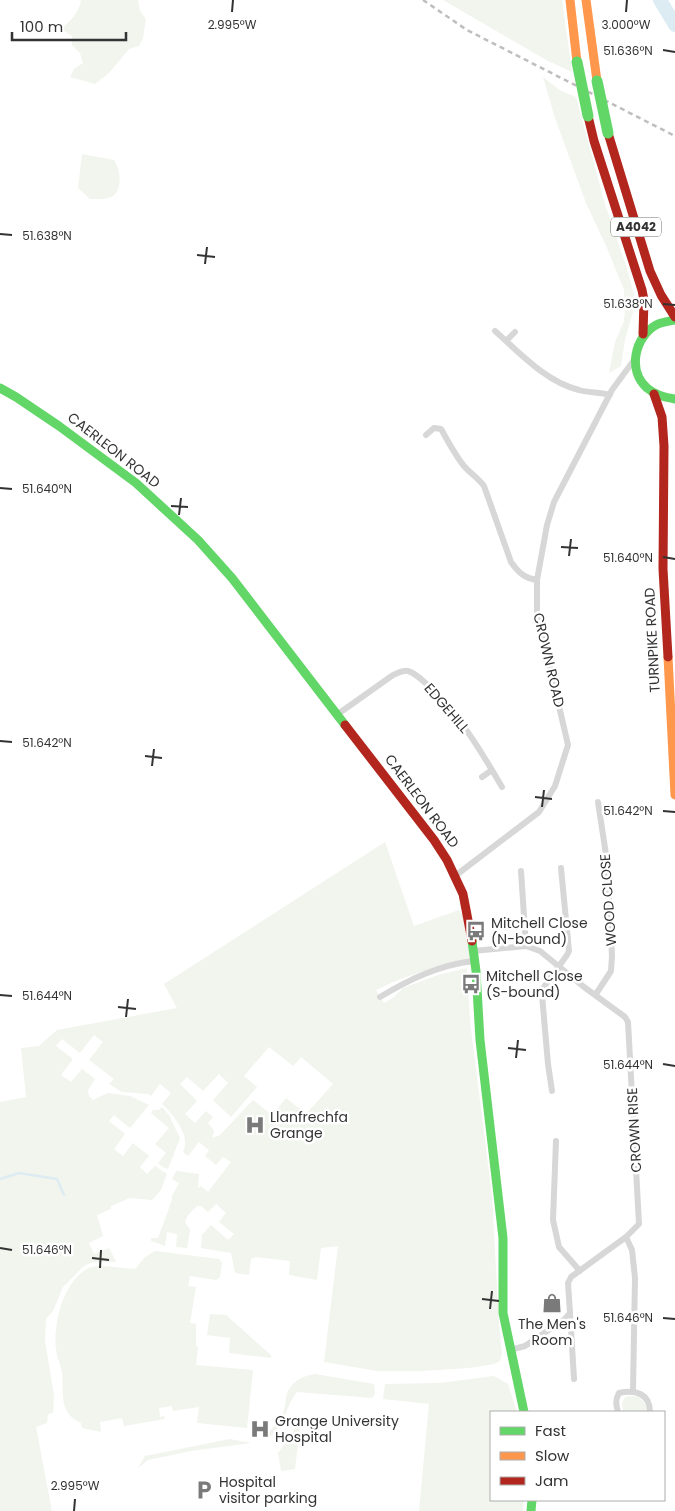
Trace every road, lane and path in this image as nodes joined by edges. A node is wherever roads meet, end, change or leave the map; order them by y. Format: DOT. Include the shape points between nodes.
graph roads {
  1 [pos="570,0"];
  2 [pos="586,0"];
  3 [pos="675,318"];
  4 [pos="495,331"];
  5 [pos="514,332"];
  6 [pos="643,334"];
  7 [pos="506,341"];
  8 [pos="634,359"];
  9 [pos="0,388"];
  10 [pos="611,392"];
  11 [pos="654,394"];
  12 [pos="675,399"];
  13 [pos="426,435"];
  14 [pos="537,580"];
  15 [pos="338,714"];
  16 [pos="492,770"];
  17 [pos="482,777"];
  18 [pos="502,787"];
  19 [pos="675,795"];
  20 [pos="598,802"];
  21 [pos="561,868"];
  22 [pos="521,871"];
  23 [pos="455,876"];
  24 [pos="526,946"];
  25 [pos="474,956"];
  26 [pos="560,966"];
  27 [pos="596,994"];
  28 [pos="380,997"];
  29 [pos="552,1091"];
  30 [pos="556,1141"];
  31 [pos="626,1237"];
  32 [pos="580,1271"];
  33 [pos="570,1313"];
  34 [pos="510,1350"];
  35 [pos="574,1378"];
  36 [pos="634,1391"];
  37 [pos="524,1411"];
  38 [pos="618,1411"];
  39 [pos="650,1411"];
  1 -- 6 [label="main road, A4042, bridge" via="577,62 588,116 642,290"];
  2 -- 3 [label="main road, A4042, bridge" via="608,134 658,293"];
  3 -- 6 [label="main road" via="658,323"];
  4 -- 7 [label="street"];
  5 -- 7 [label="street"];
  6 -- 8 [label="main road"];
  7 -- 10 [label="street" via="558,382 578,390"];
  8 -- 10 [label="street, CROWN ROAD"];
  8 -- 11 [label="main road" via="640,379"];
  9 -- 15 [label="main road, CAERLEON ROAD" via="59,426 136,483 198,540 232,578"];
  10 -- 14 [label="street, CROWN ROAD" via="554,502"];
  11 -- 12 [label="main road"];
  11 -- 19 [label="main road, TURNPIKE ROAD" via="662,417 664,446 663,570"];
  13 -- 14 [label="street" via="434,428 441,428 463,464 484,486 510,562 528,579"];
  14 -- 23 [label="street, CROWN ROAD" via="537,611 568,745 555,786 539,812"];
  15 -- 16 [label="street, EDGEHILL" via="393,674 408,671 443,699"];
  15 -- 23 [label="main road, CAERLEON ROAD" via="434,840"];
  16 -- 17 [label="street"];
  16 -- 18 [label="street, EDGEHILL"];
  20 -- 27 [label="street, WOOD CLOSE" via="607,861 612,956 611,971"];
  21 -- 26 [label="street" via="569,951"];
  22 -- 24 [label="street"];
  23 -- 25 [label="main road, CAERLEON ROAD" via="466,908"];
  24 -- 25 [label="street"];
  24 -- 26 [label="street, CROWN RISE" via="540,951"];
  25 -- 28 [label="street" via="432,970"];
  25 -- 34 [label="main road, CAERLEON ROAD" via="480,1040 503,1238 503,1313"];
  26 -- 27 [label="street, CROWN RISE"];
  26 -- 29 [label="street" via="544,986 542,994"];
  27 -- 31 [label="street, CROWN RISE" via="628,1022 639,1224"];
  30 -- 32 [label="street" via="554,1220 559,1247"];
  31 -- 32 [label="street, CROWN RISE"];
  31 -- 36 [label="street" via="632,1250 635,1278"];
  32 -- 33 [label="street, CROWN RISE" via="568,1283"];
  33 -- 34 [label="street" via="565,1320 525,1346"];
  33 -- 35 [label="street, CROWN RISE"];
  34 -- 37 [label="main road, CAERLEON ROAD"];
  36 -- 38 [label="street" via="620,1393 616,1398"];
  36 -- 39 [label="street" via="648,1400"];
}
